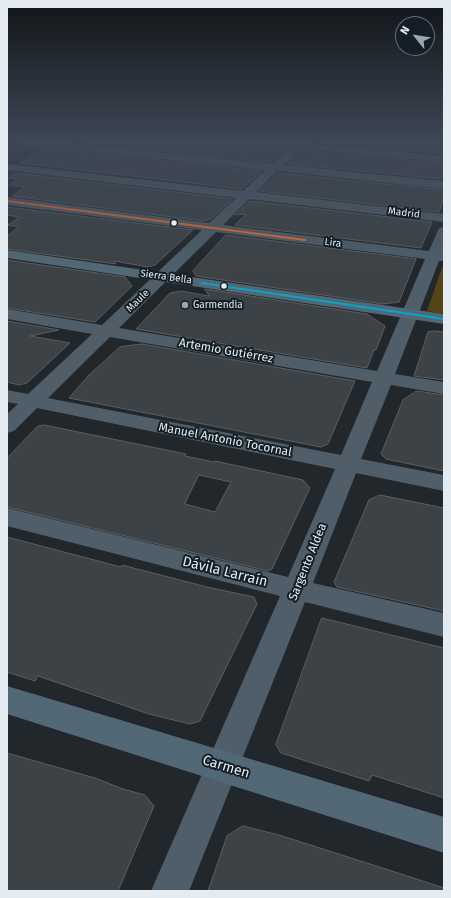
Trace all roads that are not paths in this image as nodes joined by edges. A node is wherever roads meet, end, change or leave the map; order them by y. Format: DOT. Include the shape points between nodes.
graph roads {
  1 [pos="143,183"];
  2 [pos="259,183"];
  3 [pos="415,183"];
  4 [pos="444,186"];
  5 [pos="247,195"];
  6 [pos="7,202"];
  7 [pos="444,218"];
  8 [pos="213,228"];
  9 [pos="444,231"];
  10 [pos="7,254"];
  11 [pos="439,257"];
  12 [pos="163,277"];
  13 [pos="7,314"];
  14 [pos="410,314"];
  15 [pos="444,319"];
  16 [pos="107,331"];
  17 [pos="384,378"];
  18 [pos="444,388"];
  19 [pos="7,396"];
  20 [pos="33,401"];
  21 [pos="7,426"];
  22 [pos="348,464"];
  23 [pos="444,483"];
  24 [pos="7,517"];
  25 [pos="296,590"];
  26 [pos="444,625"];
  27 [pos="7,700"];
  28 [pos="223,766"];
  29 [pos="444,835"];
  30 [pos="170,891"];
  1 -- 5 [label="street, Madrid"];
  2 -- 5 [label="street, Maule"];
  3 -- 4 [label="street"];
  5 -- 7 [label="street, Madrid"];
  5 -- 8 [label="street, Maule"];
  6 -- 8 [label="street, Lira"];
  8 -- 11 [label="street, Lira"];
  8 -- 12 [label="street, Maule"];
  9 -- 11 [label="street, Sargento Aldea"];
  10 -- 12 [label="main road, Sierra Bella"];
  11 -- 14 [label="street, Sargento Aldea"];
  12 -- 14 [label="main road, Sierra Bella"];
  12 -- 16 [label="street, Maule"];
  13 -- 16 [label="street, Artemio Gutiérrez"];
  14 -- 15 [label="main road, Sierra Bella"];
  14 -- 17 [label="street, Sargento Aldea"];
  16 -- 17 [label="street, Artemio Gutiérrez"];
  16 -- 20 [label="street, Maule"];
  17 -- 18 [label="street, Artemio Gutiérrez"];
  17 -- 22 [label="street, Sargento Aldea"];
  19 -- 20 [label="street, Manuel Antonio Tocornal"];
  20 -- 21 [label="street, Maule"];
  20 -- 22 [label="street, Manuel Antonio Tocornal"];
  22 -- 23 [label="street, Manuel Antonio Tocornal"];
  22 -- 25 [label="street, Sargento Aldea"];
  24 -- 25 [label="street, Dávila Larraín"];
  25 -- 26 [label="street, Dávila Larraín"];
  25 -- 28 [label="street, Sargento Aldea"];
  27 -- 28 [label="main road, Carmen"];
  28 -- 29 [label="main road, Carmen"];
  28 -- 30 [label="street, Sargento Aldea"];
}
